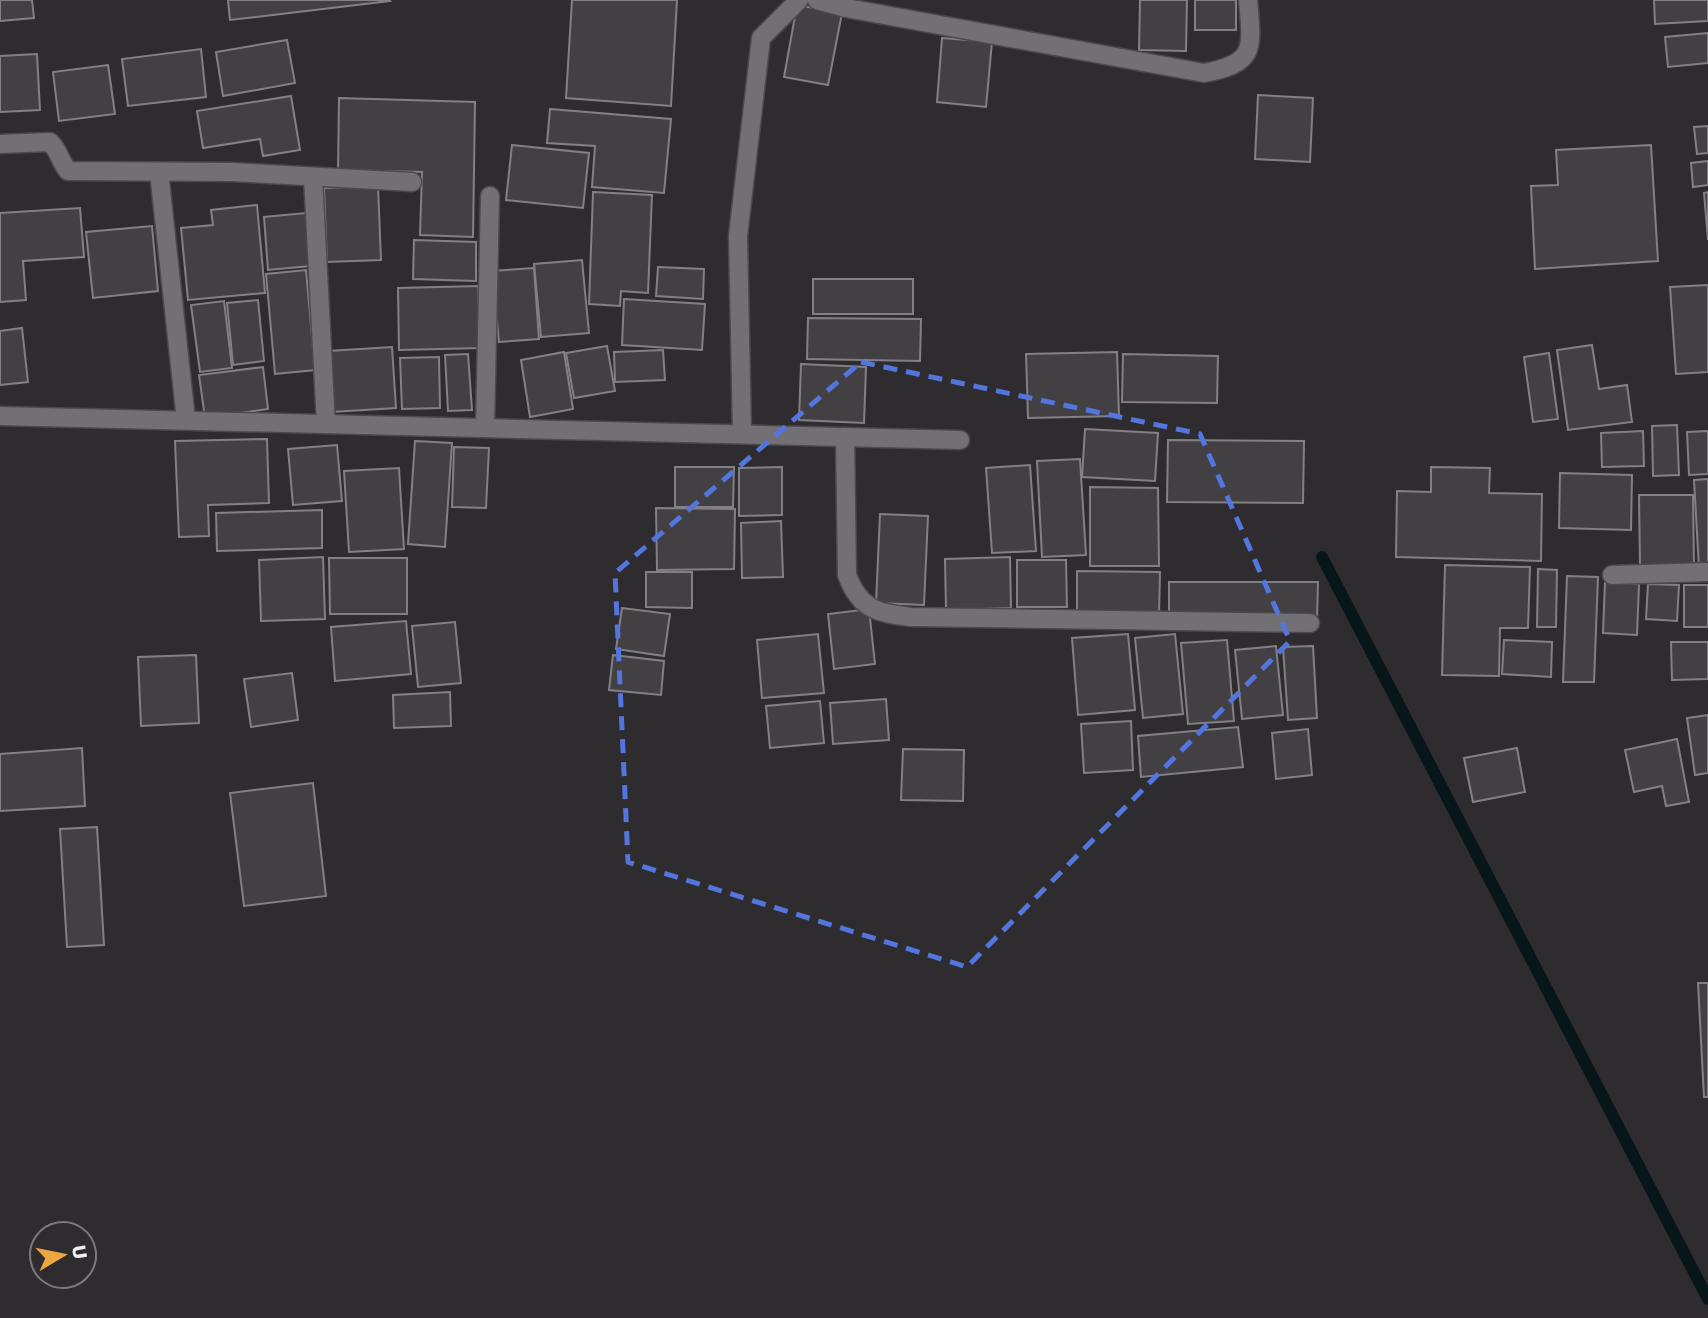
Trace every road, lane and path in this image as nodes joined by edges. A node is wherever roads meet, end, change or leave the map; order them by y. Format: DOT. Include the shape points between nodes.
graph roads {
  1 [pos="799,0"];
  2 [pos="817,0"];
  3 [pos="1248,0"];
  4 [pos="0,144"];
  5 [pos="159,172"];
  6 [pos="313,177"];
  7 [pos="412,182"];
  8 [pos="490,196"];
  9 [pos="0,416"];
  10 [pos="186,420"];
  11 [pos="326,424"];
  12 [pos="485,428"];
  13 [pos="742,434"];
  14 [pos="845,437"];
  15 [pos="960,440"];
  16 [pos="1708,572"];
  17 [pos="1612,575"];
  18 [pos="1310,623"];
  1 -- 13 [label="street" via="761,38 738,236"];
  2 -- 3 [label="street" via="1203,73 1242,61 1251,43"];
  4 -- 5 [label="street" via="50,142 68,171"];
  5 -- 6 [label="street"];
  5 -- 10 [label="street"];
  6 -- 7 [label="street"];
  6 -- 11 [label="street"];
  8 -- 12 [label="street"];
  9 -- 10 [label="street"];
  10 -- 11 [label="street"];
  11 -- 12 [label="street"];
  12 -- 13 [label="street"];
  13 -- 14 [label="street"];
  14 -- 15 [label="street"];
  14 -- 18 [label="street" via="847,575 857,596 880,613"];
  16 -- 17 [label="street"];
}
